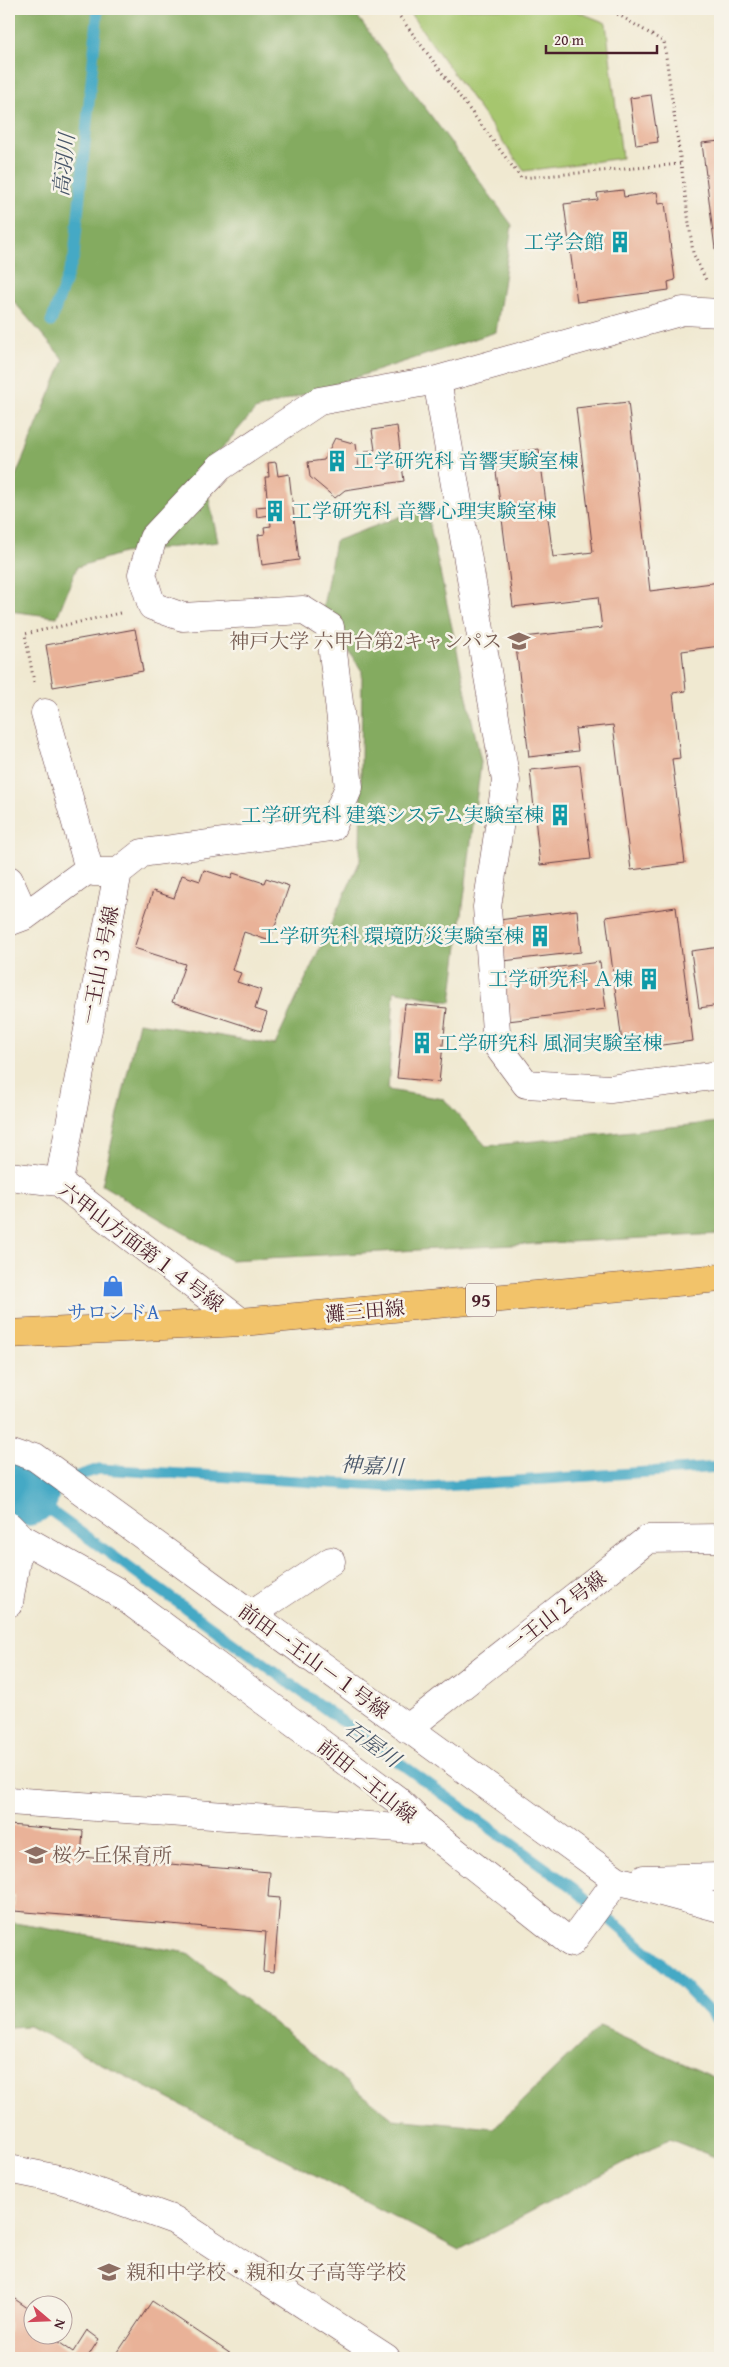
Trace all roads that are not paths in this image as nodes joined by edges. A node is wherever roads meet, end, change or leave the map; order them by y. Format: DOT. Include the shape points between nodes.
graph roads {
  1 [pos="720,313"];
  2 [pos="427,382"];
  3 [pos="45,713"];
  4 [pos="89,869"];
  5 [pos="118,872"];
  6 [pos="9,880"];
  7 [pos="17,919"];
  8 [pos="720,1075"];
  9 [pos="9,1176"];
  10 [pos="59,1182"];
  11 [pos="720,1278"];
  12 [pos="241,1322"];
  13 [pos="9,1334"];
  14 [pos="9,1448"];
  15 [pos="14,1531"];
  16 [pos="720,1538"];
  17 [pos="331,1560"];
  18 [pos="9,1603"];
  19 [pos="250,1615"];
  20 [pos="407,1729"];
  21 [pos="9,1801"];
  22 [pos="428,1830"];
  23 [pos="720,1877"];
  24 [pos="617,1880"];
  25 [pos="720,1908"];
  26 [pos="9,2169"];
  27 [pos="386,2358"];
  1 -- 2 [label="street" via="683,311"];
  2 -- 5 [label="street" via="319,401 220,467 153,538 142,574 152,606 183,618 304,610 330,627 349,787 332,827 142,853"];
  2 -- 8 [label="street" via="506,780 487,907 497,1045 526,1084 610,1089"];
  3 -- 4 [label="street"];
  4 -- 5 [label="street" via="93,872"];
  4 -- 7 [label="street"];
  5 -- 10 [label="street, 一王山３号線"];
  6 -- 7 [label="street"];
  9 -- 10 [label="street, 六甲山方面第１４号線"];
  10 -- 12 [label="street, 六甲山方面第１４号線"];
  11 -- 12 [label="main road, 灘三田線 / 95"];
  12 -- 13 [label="main road, 灘三田線 / 95"];
  14 -- 19 [label="street, 前田一王山－１号線" via="35,1457"];
  15 -- 18 [label="street"];
  15 -- 22 [label="street, 前田一王山線" via="116,1591 396,1799"];
  16 -- 20 [label="street, 一王山２号線" via="648,1539"];
  17 -- 19 [label="street"];
  19 -- 20 [label="street, 前田一王山－１号線"];
  20 -- 24 [label="street, 前田一王山－１号線"];
  21 -- 22 [label="street"];
  22 -- 24 [label="street, 前田一王山線" via="571,1943"];
  23 -- 24 [label="street"];
  24 -- 25 [label="street"];
  26 -- 27 [label="street" via="63,2180 174,2220"];
}
